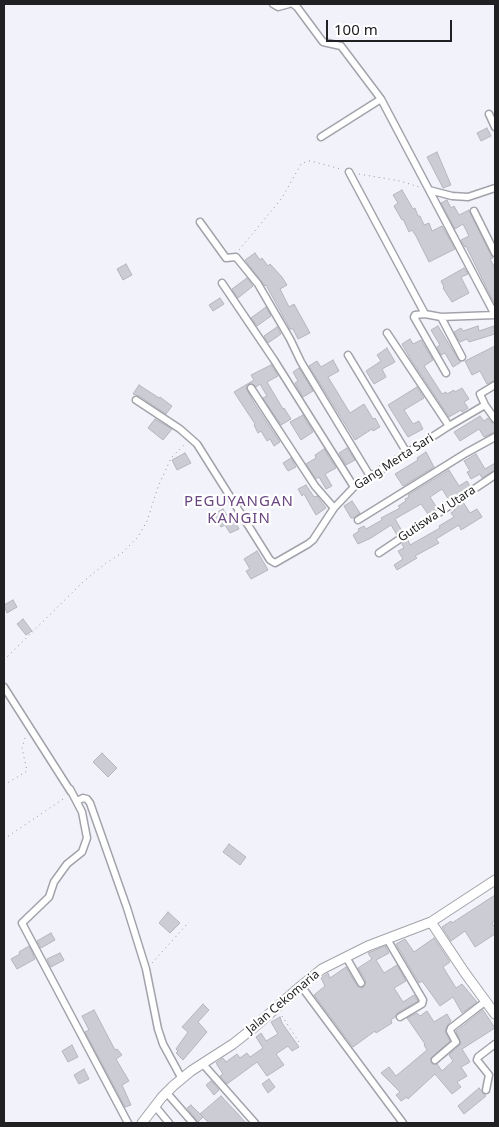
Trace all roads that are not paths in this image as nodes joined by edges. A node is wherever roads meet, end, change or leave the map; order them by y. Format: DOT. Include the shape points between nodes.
graph roads {
  1 [pos="274,4"];
  2 [pos="289,4"];
  3 [pos="293,4"];
  4 [pos="381,99"];
  5 [pos="489,114"];
  6 [pos="495,127"];
  7 [pos="320,137"];
  8 [pos="349,172"];
  9 [pos="495,188"];
  10 [pos="429,190"];
  11 [pos="474,211"];
  12 [pos="200,222"];
  13 [pos="495,253"];
  14 [pos="222,283"];
  15 [pos="425,314"];
  16 [pos="495,315"];
  17 [pos="441,317"];
  18 [pos="386,334"];
  19 [pos="348,355"];
  20 [pos="462,357"];
  21 [pos="446,373"];
  22 [pos="495,385"];
  23 [pos="251,388"];
  24 [pos="136,400"];
  25 [pos="485,405"];
  26 [pos="495,419"];
  27 [pos="449,426"];
  28 [pos="495,437"];
  29 [pos="406,453"];
  30 [pos="495,475"];
  31 [pos="370,476"];
  32 [pos="354,487"];
  33 [pos="334,508"];
  34 [pos="358,520"];
  35 [pos="379,553"];
  36 [pos="4,687"];
  37 [pos="77,801"];
  38 [pos="495,880"];
  39 [pos="431,922"];
  40 [pos="388,938"];
  41 [pos="346,957"];
  42 [pos="361,983"];
  43 [pos="301,986"];
  44 [pos="486,1002"];
  45 [pos="495,1014"];
  46 [pos="400,1017"];
  47 [pos="495,1044"];
  48 [pos="435,1060"];
  49 [pos="202,1063"];
  50 [pos="182,1079"];
  51 [pos="486,1090"];
  52 [pos="166,1092"];
  53 [pos="155,1106"];
  54 [pos="128,1123"];
  55 [pos="142,1123"];
  56 [pos="169,1123"];
  57 [pos="193,1123"];
  58 [pos="254,1123"];
  59 [pos="403,1123"];
  1 -- 2 [label="street" via="278,7"];
  3 -- 4 [label="street" via="323,42 340,46"];
  4 -- 7 [label="street"];
  4 -- 10 [label="street"];
  5 -- 6 [label="street"];
  8 -- 15 [label="street"];
  9 -- 10 [label="street" via="468,197"];
  10 -- 16 [label="street"];
  11 -- 13 [label="street"];
  12 -- 31 [label="street" via="226,258 236,257 258,284"];
  14 -- 32 [label="street"];
  15 -- 17 [label="street"];
  15 -- 21 [label="street" via="414,317"];
  16 -- 17 [label="street"];
  17 -- 20 [label="street"];
  18 -- 27 [label="street"];
  19 -- 29 [label="street"];
  22 -- 25 [label="street" via="480,394"];
  23 -- 33 [label="street" via="314,486"];
  24 -- 33 [label="street, Gang Merta Sari" via="193,439 270,560 275,563 313,540"];
  25 -- 26 [label="street"];
  25 -- 27 [label="street, Gang Merta Sari"];
  27 -- 29 [label="street, Gang Merta Sari"];
  28 -- 34 [label="street"];
  29 -- 31 [label="street, Gang Merta Sari"];
  30 -- 35 [label="street, Gutiswa V Utara"];
  31 -- 32 [label="street, Gang Merta Sari"];
  32 -- 33 [label="street, Gang Merta Sari"];
  36 -- 37 [label="street"];
  37 -- 50 [label="street" via="83,798 90,803 146,969 158,1029"];
  37 -- 54 [label="street" via="87,838 82,852 67,864 54,882 49,897 22,923"];
  38 -- 39 [label="street, Jalan Cekomaria"];
  39 -- 40 [label="street, Jalan Cekomaria"];
  39 -- 44 [label="street"];
  40 -- 41 [label="street, Jalan Cekomaria"];
  40 -- 46 [label="street" via="423,1000 422,1004"];
  41 -- 42 [label="street"];
  41 -- 43 [label="street, Jalan Cekomaria" via="322,969"];
  43 -- 49 [label="street, Jalan Cekomaria" via="233,1044"];
  43 -- 59 [label="street"];
  44 -- 45 [label="street"];
  44 -- 48 [label="street" via="451,1028 456,1042"];
  47 -- 51 [label="street" via="477,1059 489,1075"];
  49 -- 50 [label="street, Jalan Cekomaria"];
  49 -- 58 [label="street"];
  50 -- 52 [label="street, Jalan Cekomaria"];
  52 -- 53 [label="street, Jalan Cekomaria"];
  52 -- 57 [label="street"];
  53 -- 55 [label="street, Jalan Cekomaria"];
  53 -- 56 [label="street"];
}
